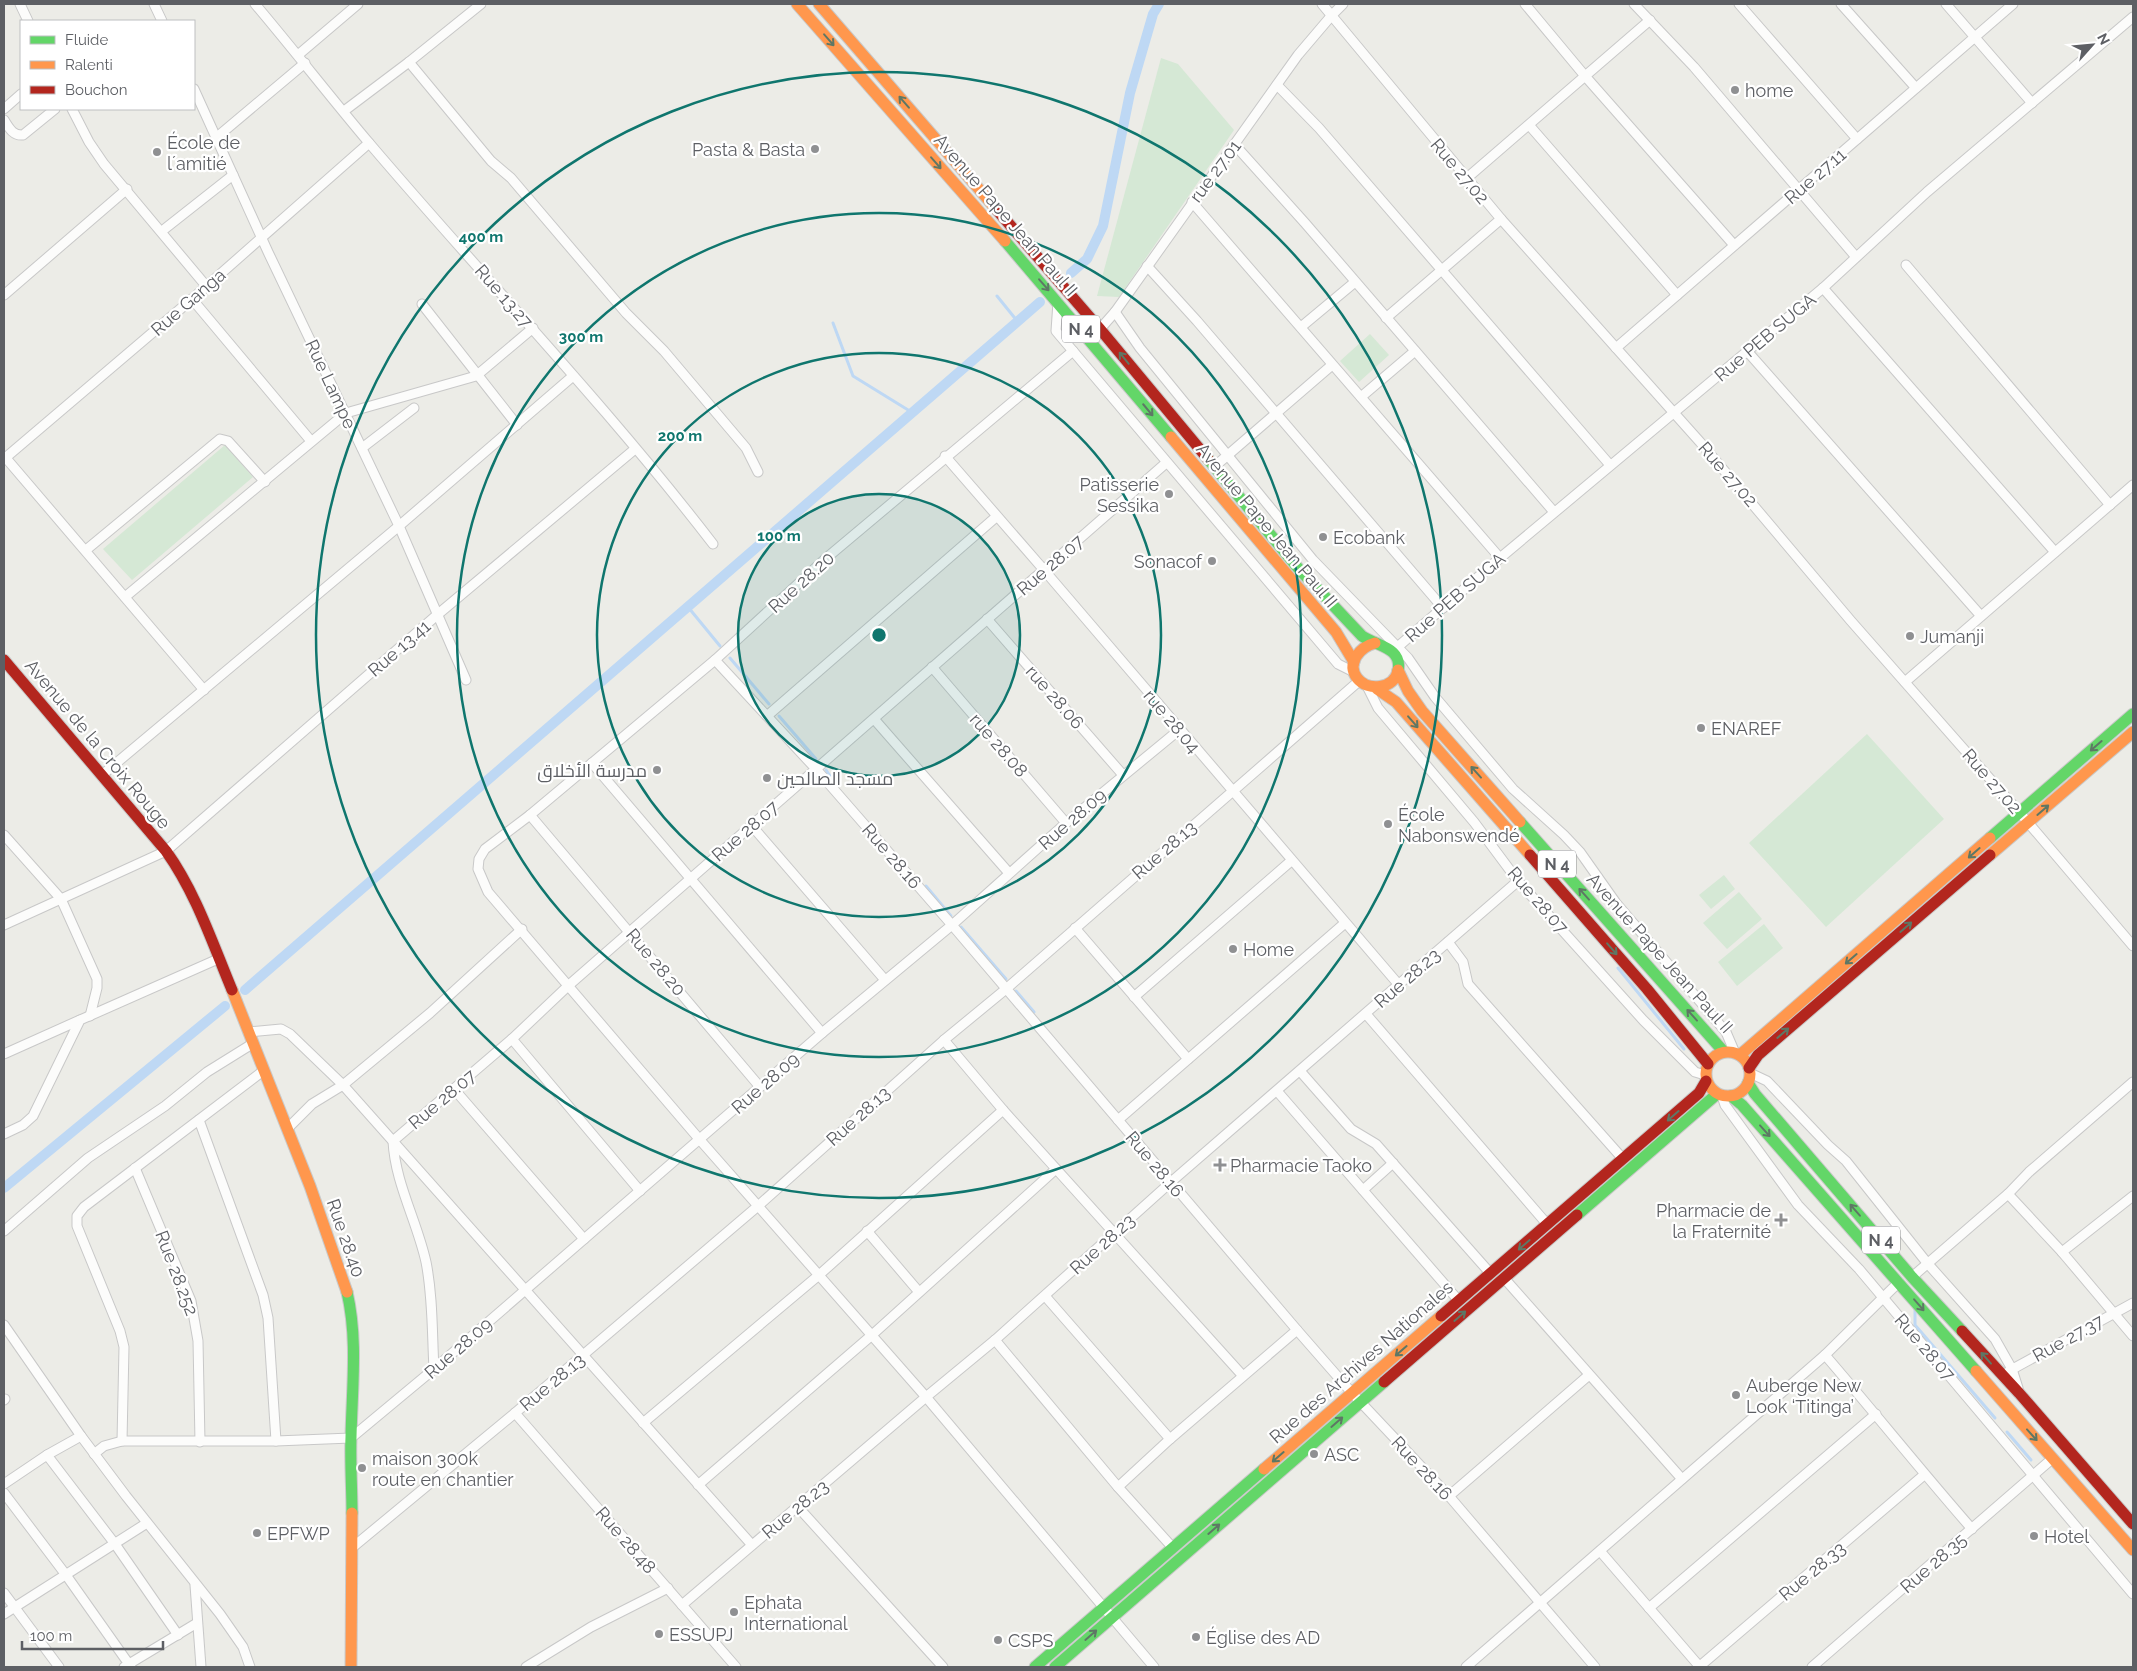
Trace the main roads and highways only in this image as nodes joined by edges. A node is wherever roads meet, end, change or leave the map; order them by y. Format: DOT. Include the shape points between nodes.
graph roads {
  1 [pos="797,4"];
  2 [pos="819,4"];
  3 [pos="1375,644"];
  4 [pos="4,660"];
  5 [pos="1398,670"];
  6 [pos="1362,678"];
  7 [pos="2133,714"];
  8 [pos="2133,732"];
  9 [pos="166,851"];
  10 [pos="1733,1053"];
  11 [pos="1706,1073"];
  12 [pos="1749,1074"];
  13 [pos="1724,1095"];
  14 [pos="2084,1468"];
  15 [pos="2084,1493"];
  16 [pos="2133,1517"];
  17 [pos="2133,1524"];
  18 [pos="2133,1550"];
  19 [pos="2133,1560"];
  20 [pos="351,1667"];
  21 [pos="1035,1667"];
  22 [pos="1054,1667"];
  1 -- 6 [label="main road, Avenue Pape Jean Paul II / N 4, one-way" via="1058,301 1336,632"];
  3 -- 2 [label="main road, Avenue Pape Jean Paul II / N 4, one-way" via="1349,624 1298,568 1100,329"];
  3 -- 5 [label="main road, Avenue Pape Jean Paul II / N 4" via="1396,649"];
  3 -- 6 [label="main road" via="1362,649"];
  4 -- 9 [label="main road, Avenue de la Croix Rouge"];
  5 -- 6 [label="main road" via="1391,683"];
  10 -- 5 [label="main road, Avenue Pape Jean Paul II / N 4, one-way" via="1422,711"];
  6 -- 11 [label="main road, Avenue Pape Jean Paul II / N 4, one-way" via="1396,702 1647,989"];
  7 -- 10 [label="main road, one-way"];
  12 -- 8 [label="main road, one-way" via="1758,1055"];
  9 -- 20 [label="main road, Rue 28.40" via="193,894 310,1186 351,1310 354,1367"];
  10 -- 11 [label="main road, Avenue Pape Jean Paul II" via="1714,1056"];
  10 -- 12 [label="main road, Avenue Pape Jean Paul II / N 4"];
  11 -- 13 [label="main road, Avenue Pape Jean Paul II / N 4" via="1711,1090"];
  11 -- 21 [label="main road, Rue des Archives Nationales, one-way" via="1699,1093"];
  12 -- 13 [label="main road" via="1743,1091"];
  14 -- 12 [label="main road, Avenue Pape Jean Paul II / N 4, one-way" via="2019,1394 2008,1372 1912,1277 1755,1094"];
  13 -- 15 [label="main road, Avenue Pape Jean Paul II / N 4, one-way" via="1742,1105"];
  22 -- 13 [label="main road, Rue des Archives Nationales, one-way" via="1504,1278"];
  14 -- 16 [label="main road"];
  14 -- 17 [label="main road, N 4"];
  15 -- 18 [label="main road, N 4"];
  15 -- 19 [label="main road"];
}
